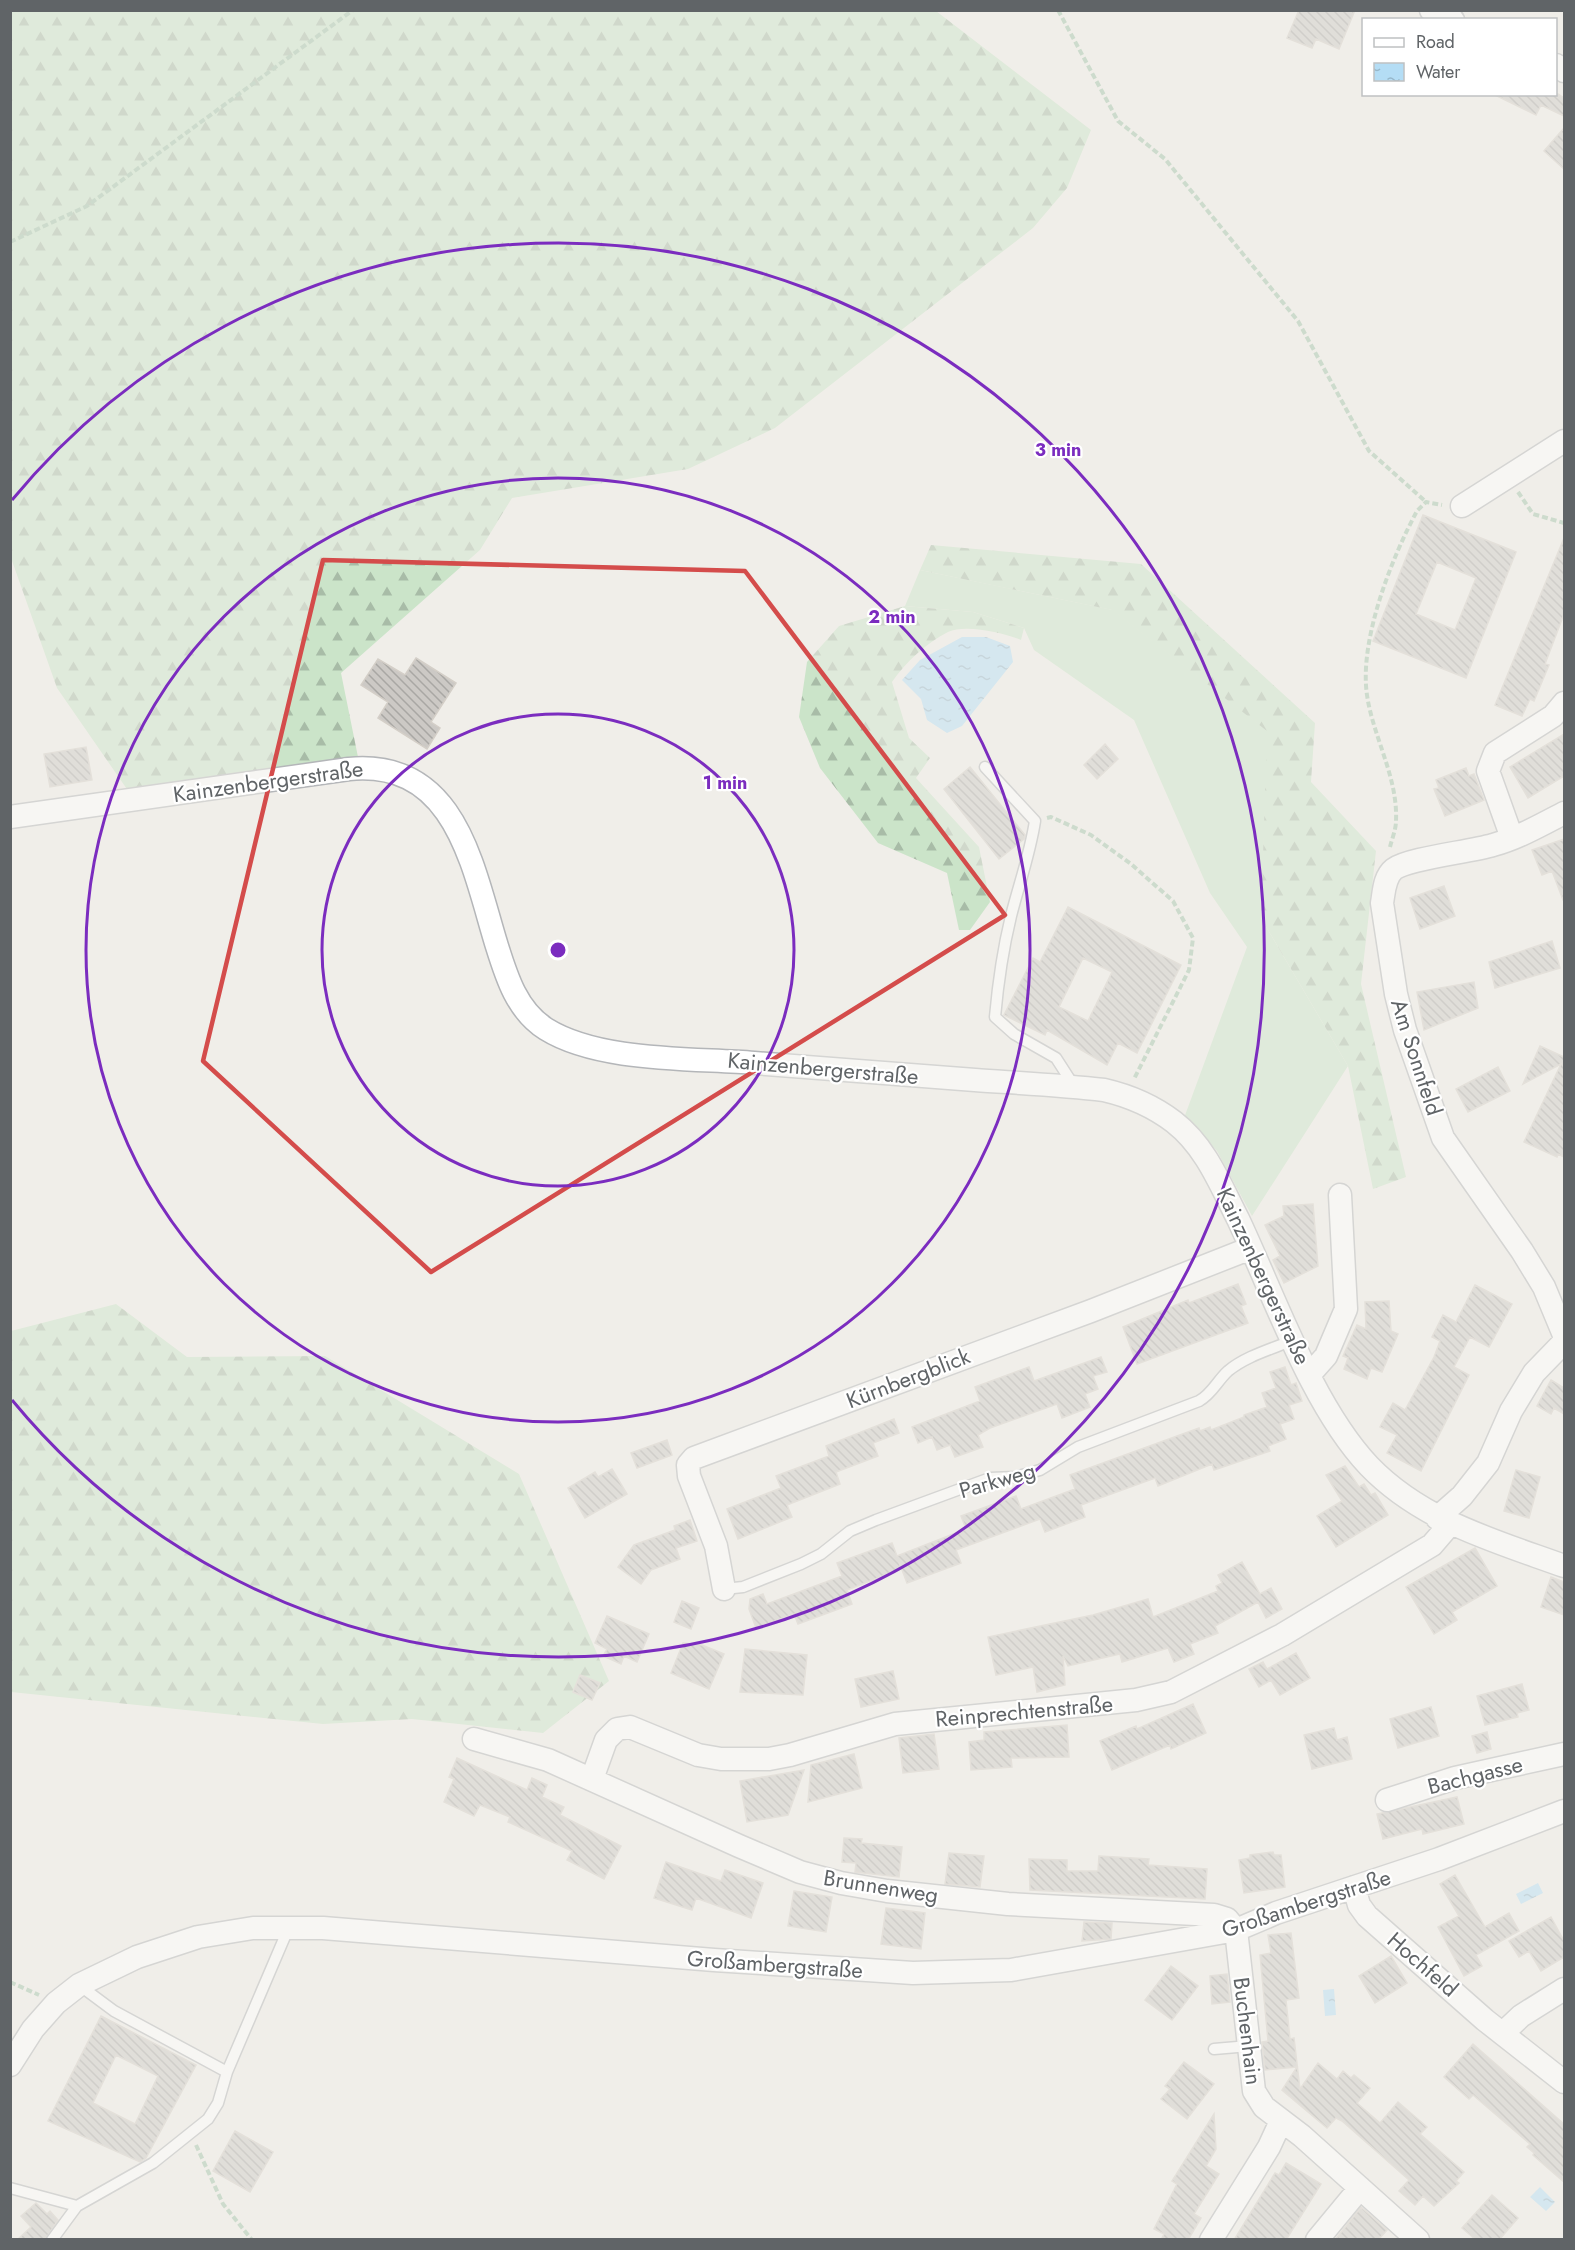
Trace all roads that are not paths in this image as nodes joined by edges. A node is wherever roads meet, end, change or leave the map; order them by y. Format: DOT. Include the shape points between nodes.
graph roads {
  1 [pos="1431,10"];
  2 [pos="1449,18"];
  3 [pos="1564,441"];
  4 [pos="1462,506"];
  5 [pos="1564,703"];
  6 [pos="985,767"];
  7 [pos="1564,813"];
  8 [pos="10,818"];
  9 [pos="1512,838"];
  10 [pos="1074,1087"];
  11 [pos="1340,1195"];
  12 [pos="1251,1248"];
  13 [pos="1564,1335"];
  14 [pos="1294,1340"];
  15 [pos="1564,1342"];
  16 [pos="1310,1374"];
  17 [pos="1443,1521"];
  18 [pos="1564,1566"];
  19 [pos="724,1589"];
  20 [pos="474,1739"];
  21 [pos="1564,1754"];
  22 [pos="592,1779"];
  23 [pos="1387,1800"];
  24 [pos="1564,1811"];
  25 [pos="1353,1887"];
  26 [pos="290,1927"];
  27 [pos="1236,1930"];
  28 [pos="79,1985"];
  29 [pos="1564,1989"];
  30 [pos="1503,2033"];
  31 [pos="1249,2046"];
  32 [pos="1214,2049"];
  33 [pos="10,2065"];
  34 [pos="227,2072"];
  35 [pos="1564,2082"];
  36 [pos="1281,2121"];
  37 [pos="10,2188"];
  38 [pos="1360,2188"];
  39 [pos="77,2206"];
  40 [pos="52,2240"];
  41 [pos="1211,2240"];
  42 [pos="1317,2240"];
  43 [pos="1418,2240"];
  1 -- 2 [label="street"];
  3 -- 4 [label="street"];
  5 -- 9 [label="street" via="1553,716 1495,753 1488,771"];
  6 -- 10 [label="lane" via="1035,821 1009,927 995,1017 1014,1034 1056,1058"];
  7 -- 9 [label="street"];
  8 -- 10 [label="street, Kainzenbergerstraße" via="349,769 390,770 419,785 450,816 468,855 508,981 528,1013 558,1036 581,1046 664,1056"];
  9 -- 13 [label="street, Am Sonnfeld" via="1395,868 1384,888 1382,903 1405,1030 1443,1138 1522,1251 1544,1287"];
  10 -- 12 [label="street, Kainzenbergerstraße" via="1125,1095 1175,1122 1215,1170"];
  11 -- 16 [label="street" via="1346,1309 1326,1356"];
  12 -- 14 [label="street, Kainzenbergerstraße"];
  12 -- 19 [label="street, Kürnbergblick" via="694,1458 688,1465 689,1476 716,1546"];
  14 -- 16 [label="street, Kainzenbergerstraße"];
  14 -- 19 [label="lane, Parkweg" via="1231,1369 1209,1396 1199,1401 1078,1447 1040,1470 990,1478 876,1520 850,1531 801,1564 743,1587"];
  15 -- 17 [label="street, Reinprechtenstraße" via="1534,1373 1488,1462"];
  16 -- 17 [label="street, Kainzenbergerstraße" via="1323,1403 1368,1465 1402,1495"];
  17 -- 18 [label="street, Kainzenbergerstraße"];
  17 -- 22 [label="street, Reinprechtenstraße" via="1432,1545 1282,1635 1171,1692 1136,1700 895,1724 769,1759 698,1755 630,1727 617,1729 606,1740"];
  20 -- 22 [label="street, Brunnenweg" via="519,1749"];
  21 -- 23 [label="street, Bachgasse" via="1455,1779"];
  22 -- 27 [label="street, Brunnenweg" via="759,1855 842,1884 1008,1904 1214,1915 1227,1919"];
  24 -- 25 [label="street, Großambergstraße"];
  25 -- 27 [label="street, Großambergstraße"];
  25 -- 30 [label="street, Hochfeld" via="1368,1916"];
  26 -- 27 [label="street, Großambergstraße" via="913,1973 1011,1970"];
  26 -- 28 [label="street, Großambergstraße" via="253,1928 198,1937 137,1957"];
  26 -- 34 [label="lane"];
  27 -- 31 [label="street, Buchenhain"];
  28 -- 33 [label="street, Großambergstraße" via="33,2029"];
  28 -- 34 [label="lane" via="114,2011"];
  29 -- 30 [label="street" via="1521,2016"];
  30 -- 35 [label="street, Hochfeld"];
  31 -- 32 [label="lane"];
  31 -- 36 [label="street, Buchenhain" via="1254,2091 1264,2108"];
  34 -- 39 [label="lane" via="218,2103 208,2119 153,2163"];
  36 -- 38 [label="street, Buchenhain"];
  36 -- 41 [label="street"];
  37 -- 39 [label="lane"];
  38 -- 42 [label="street"];
  38 -- 43 [label="street, Buchenhain"];
  39 -- 40 [label="lane"];
}
